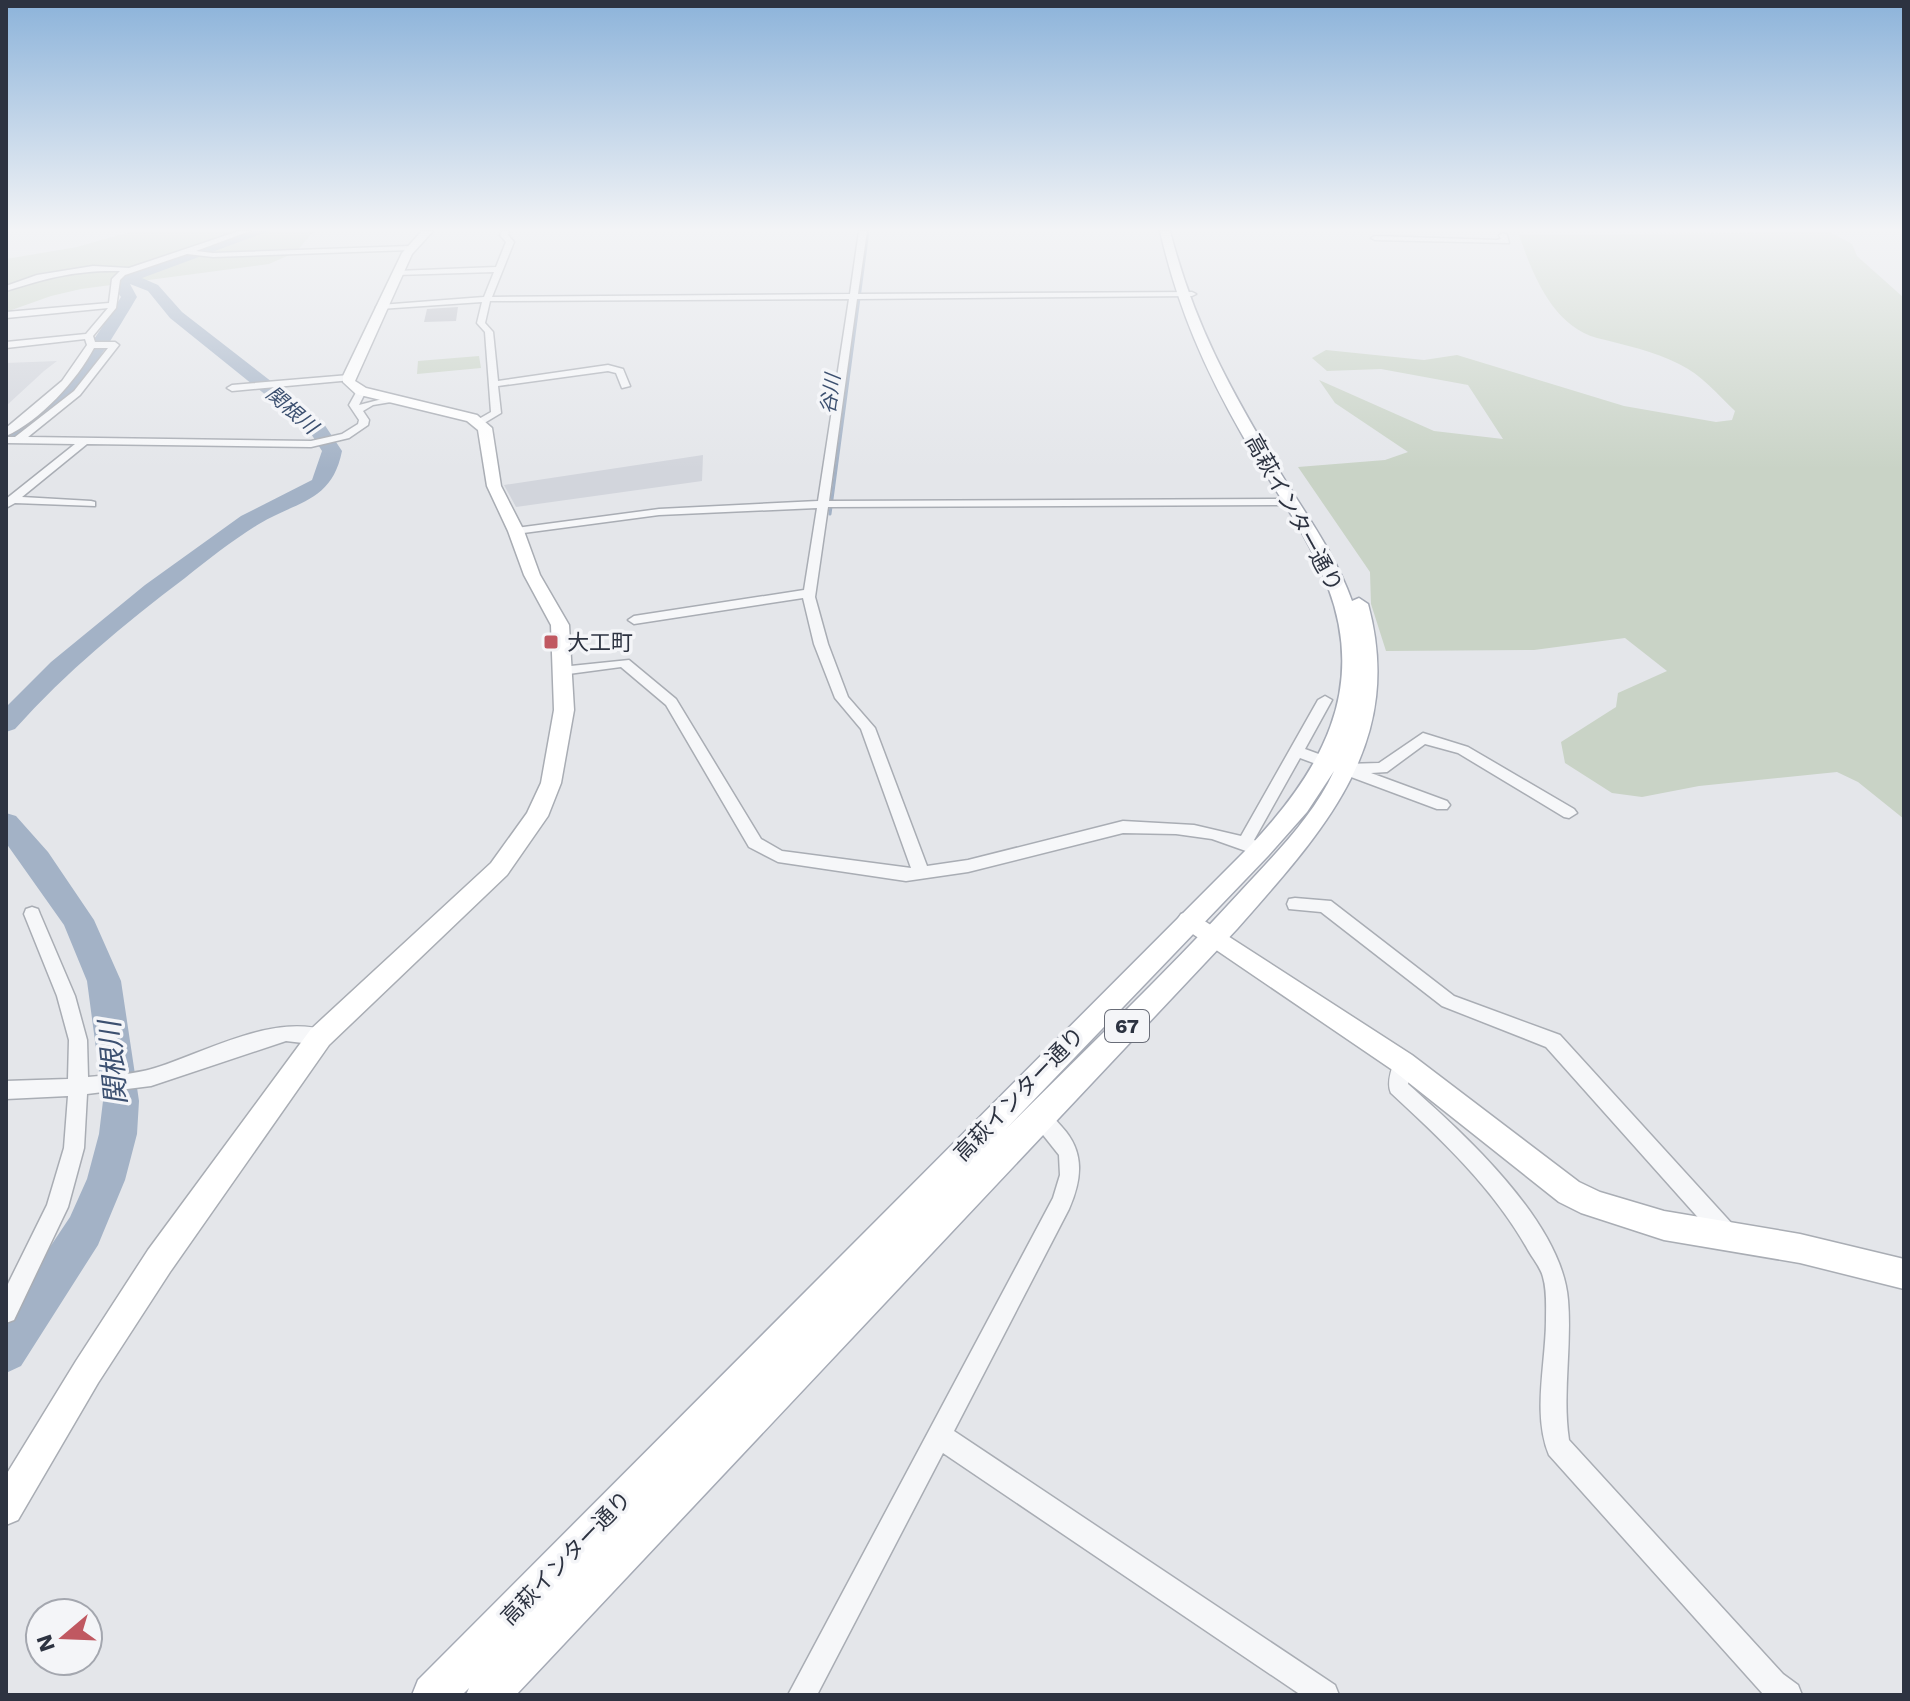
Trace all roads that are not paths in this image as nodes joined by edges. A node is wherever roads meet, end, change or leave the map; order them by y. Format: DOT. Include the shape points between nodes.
graph roads {
  1 [pos="55,310"];
  2 [pos="110,310"];
  3 [pos="379,310"];
  4 [pos="483,310"];
  5 [pos="851,310"];
  6 [pos="1193,310"];
  7 [pos="1196,310"];
  8 [pos="6,315"];
  9 [pos="90,341"];
  10 [pos="6,345"];
  11 [pos="494,384"];
  12 [pos="625,386"];
  13 [pos="232,388"];
  14 [pos="355,393"];
  15 [pos="481,422"];
  16 [pos="11,438"];
  17 [pos="86,440"];
  18 [pos="1290,502"];
  19 [pos="9,503"];
  20 [pos="91,504"];
  21 [pos="821,504"];
  22 [pos="516,531"];
  23 [pos="810,593"];
  24 [pos="634,620"];
  25 [pos="561,671"];
  26 [pos="1325,700"];
  27 [pos="1296,751"];
  28 [pos="1336,766"];
  29 [pos="1442,805"];
  30 [pos="1569,813"];
  31 [pos="1253,846"];
  32 [pos="921,873"];
  33 [pos="1295,904"];
  34 [pos="32,914"];
  35 [pos="1189,920"];
  36 [pos="1214,938"];
  37 [pos="320,1037"];
  38 [pos="1403,1063"];
  39 [pos="78,1087"];
  40 [pos="6,1090"];
  41 [pos="1038,1116"];
  42 [pos="1728,1236"];
  43 [pos="1904,1274"];
  44 [pos="6,1312"];
  45 [pos="941,1437"];
  46 [pos="6,1508"];
  47 [pos="433,1695"];
  48 [pos="487,1695"];
  49 [pos="802,1695"];
  50 [pos="1325,1695"];
  51 [pos="1788,1695"];
  1 -- 8 [label="street"];
  2 -- 9 [label="street"];
  3 -- 14 [label="street"];
  4 -- 11 [label="street" via="481,323 489,332"];
  5 -- 21 [label="street"];
  6 -- 18 [label="main road, 高萩インター通り / 67" via="1215,372"];
  7 -- 28 [label="main road, 高萩インター通り / 67" via="1330,543 1361,609 1368,691 1361,726"];
  9 -- 10 [label="street"];
  9 -- 16 [label="street" via="84,361"];
  9 -- 16 [label="street" via="115,345 77,393"];
  11 -- 12 [label="street" via="615,368"];
  11 -- 15 [label="street" via="496,415"];
  13 -- 14 [label="street"];
  14 -- 15 [label="street"];
  14 -- 17 [label="street" via="363,425 345,436 311,444"];
  15 -- 22 [label="street" via="494,486"];
  16 -- 17 [label="street"];
  17 -- 19 [label="street"];
  18 -- 21 [label="street"];
  18 -- 28 [label="main road, 高萩インター通り / 67" via="1337,586 1349,635 1348,688"];
  19 -- 20 [label="street"];
  21 -- 22 [label="street" via="659,512"];
  21 -- 23 [label="street"];
  22 -- 25 [label="street" via="532,575 560,625"];
  23 -- 24 [label="street"];
  23 -- 32 [label="street" via="821,644 842,698 868,728"];
  25 -- 32 [label="street" via="624,663 671,702 755,843 778,856"];
  25 -- 37 [label="street" via="564,710 551,783 520,843 499,869"];
  26 -- 27 [label="street"];
  27 -- 28 [label="street"];
  27 -- 31 [label="street"];
  28 -- 29 [label="street"];
  28 -- 30 [label="street" via="1382,768 1423,738 1463,750"];
  28 -- 31 [label="main road, 高萩インター通り / 67" via="1293,816"];
  28 -- 36 [label="main road, 高萩インター通り / 67" via="1330,799"];
  31 -- 32 [label="street" via="1185,831 1123,827 1033,852"];
  31 -- 35 [label="main road, 高萩インター通り / 67"];
  33 -- 42 [label="street" via="1325,906 1448,1001 1553,1041"];
  34 -- 39 [label="street" via="78,1040"];
  35 -- 36 [label="street"];
  35 -- 47 [label="main road, 高萩インター通り / 67"];
  36 -- 38 [label="street"];
  36 -- 41 [label="main road, 高萩インター通り / 67"];
  37 -- 39 [label="street" via="286,1033 151,1078"];
  37 -- 46 [label="street" via="159,1261"];
  38 -- 42 [label="street" via="1591,1204"];
  38 -- 51 [label="street" via="1398,1087 1458,1140 1528,1225 1555,1278 1552,1420 1558,1446"];
  39 -- 40 [label="street"];
  39 -- 44 [label="street" via="74,1148 57,1207"];
  41 -- 45 [label="street" via="1069,1152 1073,1175"];
  41 -- 48 [label="main road, 高萩インター通り / 67"];
  42 -- 43 [label="street"];
  45 -- 49 [label="street"];
  45 -- 50 [label="street"];
}
